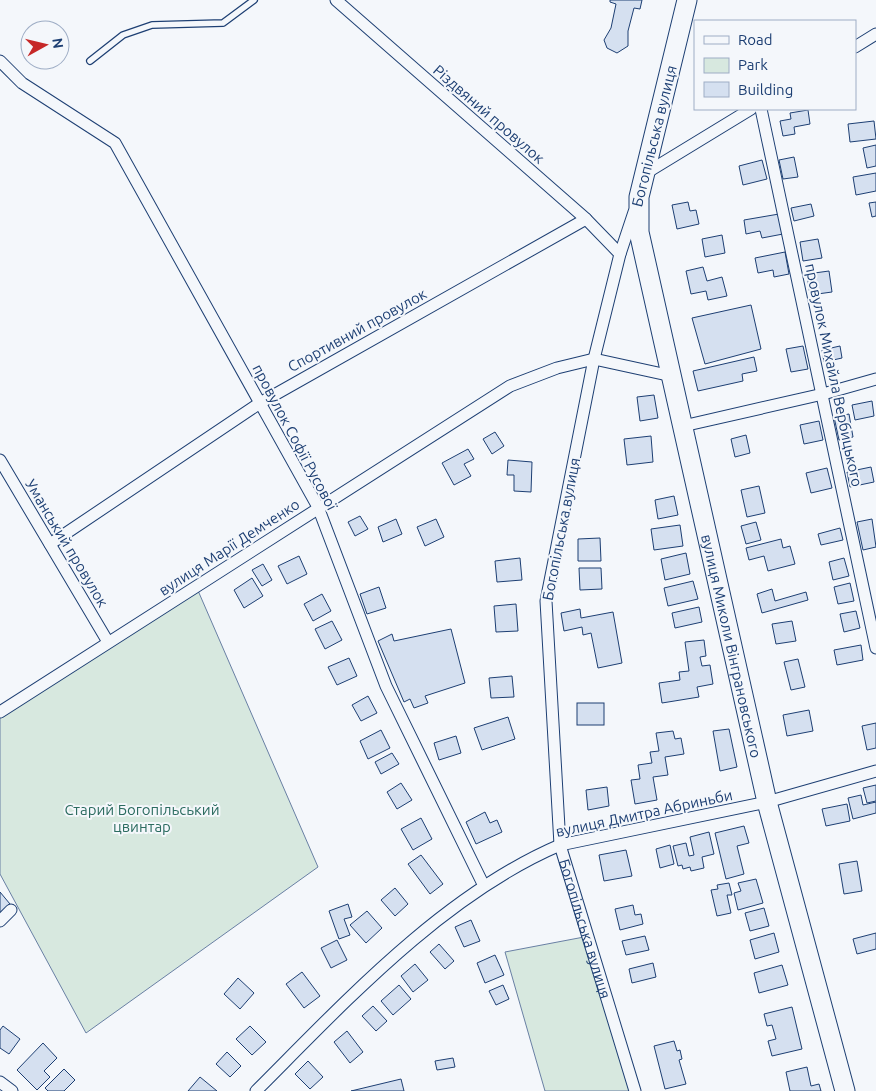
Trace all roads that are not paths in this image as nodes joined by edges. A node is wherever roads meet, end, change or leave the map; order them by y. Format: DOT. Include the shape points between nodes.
graph roads {
  1 [pos="254,0"];
  2 [pos="336,0"];
  3 [pos="687,0"];
  4 [pos="876,34"];
  5 [pos="856,46"];
  6 [pos="0,61"];
  7 [pos="90,61"];
  8 [pos="749,110"];
  9 [pos="761,110"];
  10 [pos="646,173"];
  11 [pos="639,197"];
  12 [pos="586,218"];
  13 [pos="620,254"];
  14 [pos="594,359"];
  15 [pos="672,376"];
  16 [pos="876,379"];
  17 [pos="823,394"];
  18 [pos="260,402"];
  19 [pos="683,426"];
  20 [pos="0,460"];
  21 [pos="318,507"];
  22 [pos="50,544"];
  23 [pos="108,642"];
  24 [pos="876,648"];
  25 [pos="0,712"];
  26 [pos="876,771"];
  27 [pos="767,802"];
  28 [pos="560,845"];
  29 [pos="484,886"];
  30 [pos="11,910"];
  31 [pos="0,921"];
  32 [pos="256,1091"];
  33 [pos="635,1091"];
  34 [pos="844,1091"];
  1 -- 7 [label="lane" via="223,23 152,25 124,35"];
  2 -- 12 [label="street, Різдвяний провулок"];
  3 -- 10 [label="main road, Богопільська вулиця"];
  4 -- 5 [label="street"];
  6 -- 18 [label="street, провулок Софії Русової" via="22,83 115,143"];
  8 -- 10 [label="street"];
  9 -- 17 [label="street, провулок Михайла Вербицького"];
  10 -- 11 [label="main road, Богопільська вулиця"];
  11 -- 13 [label="street, Богопільська вулиця"];
  11 -- 15 [label="main road, вулиця Миколи Вінграновського" via="639,232"];
  12 -- 13 [label="street, Різдвяний провулок"];
  12 -- 18 [label="street, Спортивний провулок"];
  13 -- 14 [label="street, Богопільська вулиця"];
  14 -- 15 [label="street, вулиця Марії Демченко"];
  14 -- 21 [label="street, вулиця Марії Демченко" via="557,368 510,386"];
  14 -- 28 [label="street, Богопільська вулиця" via="546,601"];
  15 -- 19 [label="main road, вулиця Миколи Вінграновського"];
  16 -- 17 [label="street"];
  17 -- 19 [label="street"];
  17 -- 24 [label="street, провулок Михайла Вербицького"];
  18 -- 21 [label="street, провулок Софії Русової"];
  18 -- 22 [label="street, Спортивний провулок"];
  19 -- 27 [label="main road, вулиця Миколи Вінграновського"];
  20 -- 22 [label="street, Уманський провулок"];
  21 -- 23 [label="street, вулиця Марії Демченко"];
  21 -- 29 [label="street, провулок Софії Русової" via="386,686"];
  22 -- 23 [label="street, Уманський провулок"];
  23 -- 25 [label="street, вулиця Марії Демченко"];
  26 -- 27 [label="street, вулиця Дмитра Абриньби"];
  27 -- 28 [label="street, вулиця Дмитра Абриньби"];
  27 -- 34 [label="main road, вулиця Миколи Вінграновського"];
  28 -- 29 [label="street, вулиця Дмитра Абриньби" via="530,858"];
  28 -- 33 [label="street, Богопільська вулиця"];
  29 -- 32 [label="street, вулиця Дмитра Абриньби" via="374,974"];
  30 -- 31 [label="street"];
}
